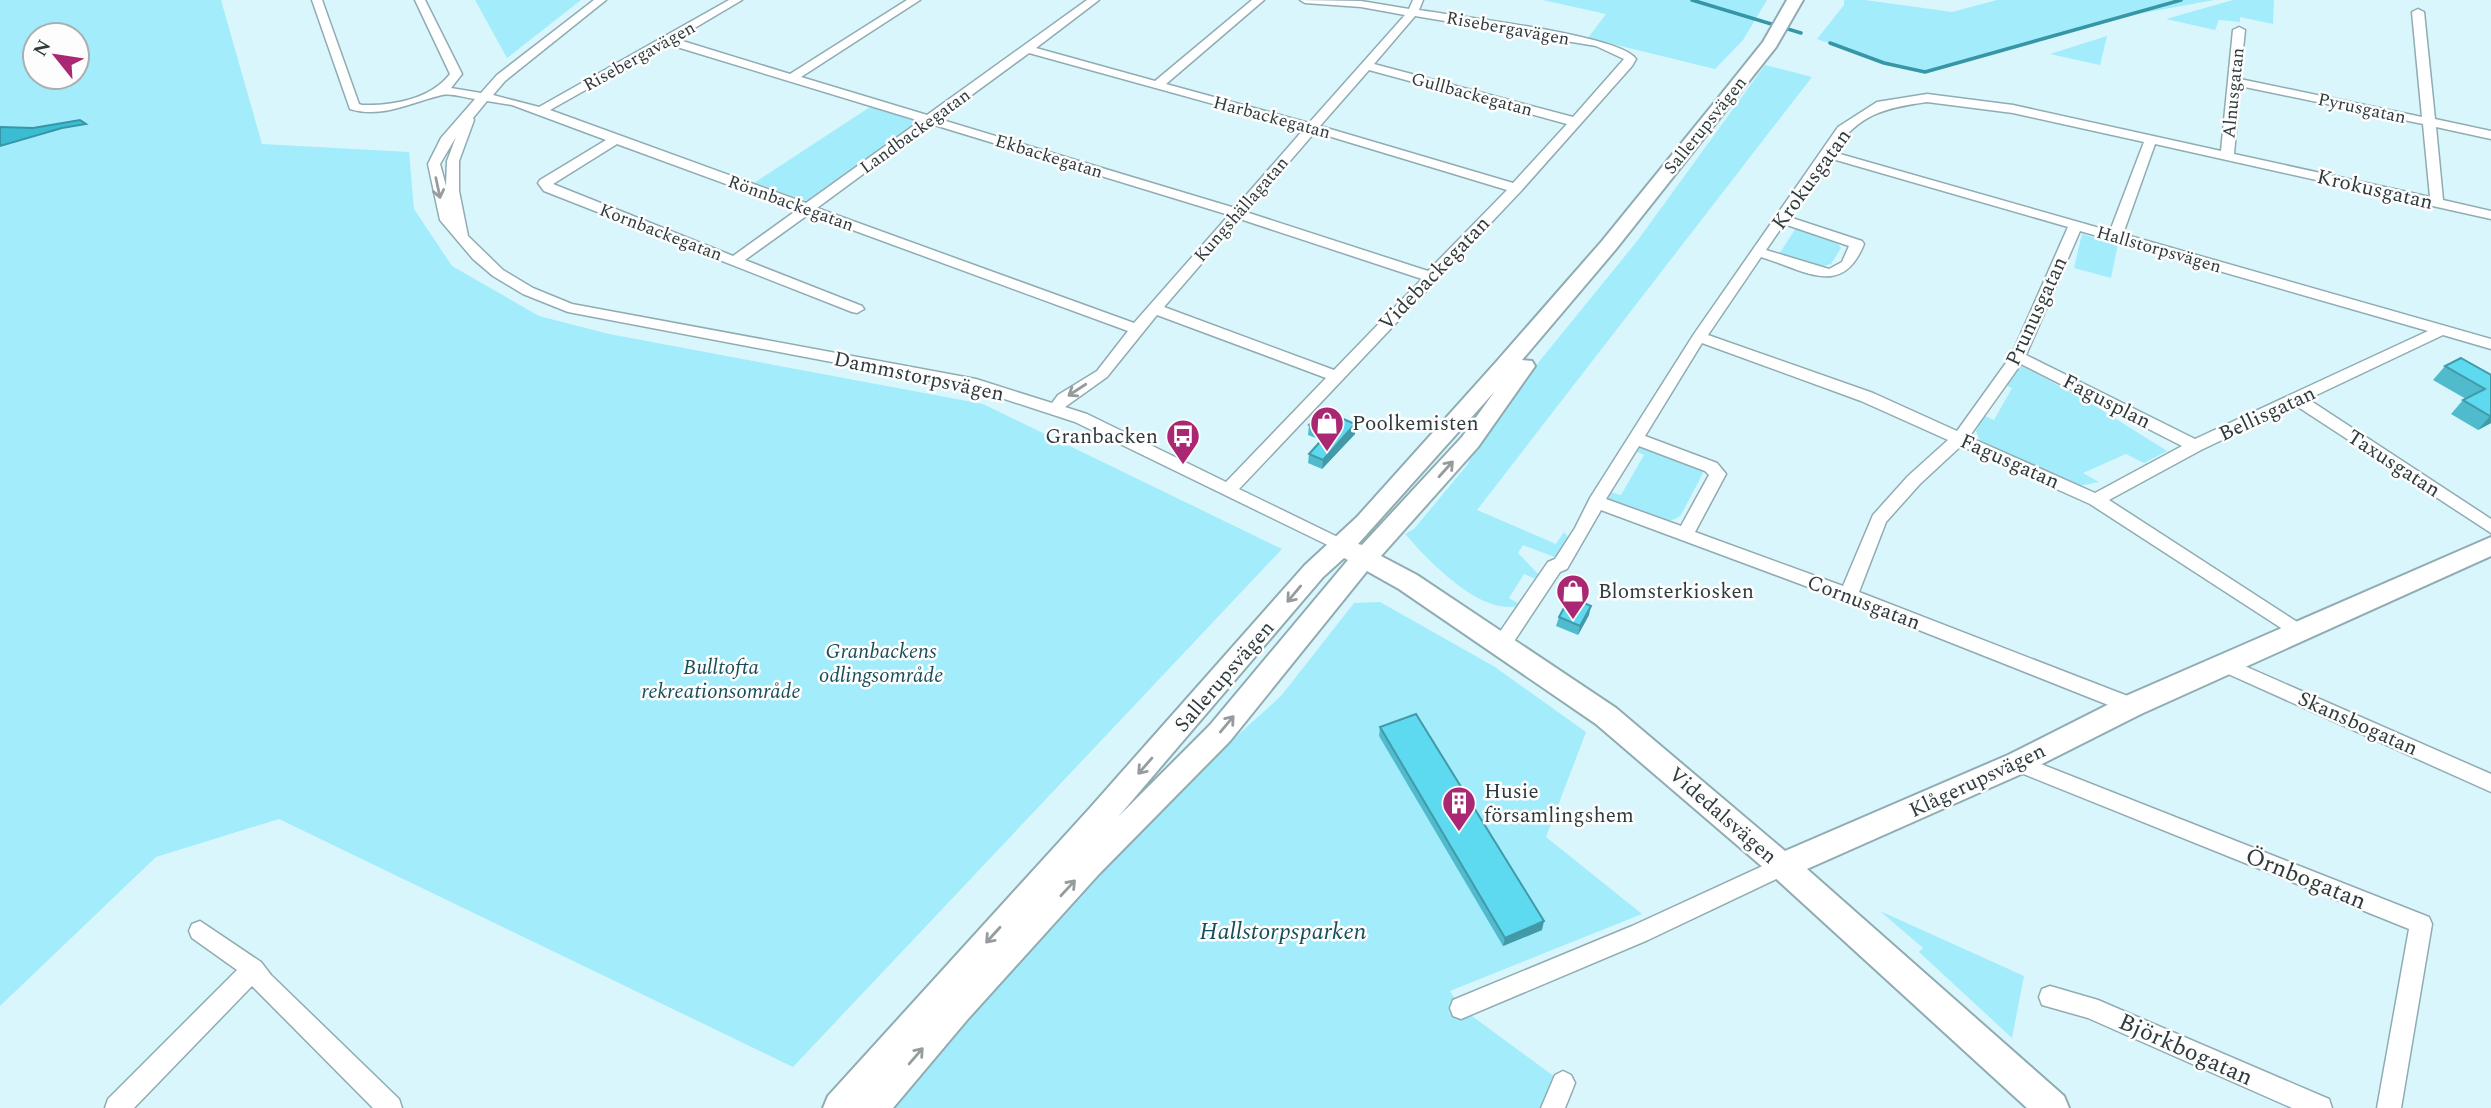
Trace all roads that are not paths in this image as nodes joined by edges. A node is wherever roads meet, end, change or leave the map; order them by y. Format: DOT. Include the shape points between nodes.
graph roads {
  1 [pos="317,0"];
  2 [pos="421,0"];
  3 [pos="601,0"];
  4 [pos="737,0"];
  5 [pos="915,0"];
  6 [pos="1094,0"];
  7 [pos="1259,0"];
  8 [pos="1305,0"];
  9 [pos="1795,0"];
  10 [pos="1415,6"];
  11 [pos="2418,12"];
  12 [pos="2239,30"];
  13 [pos="666,40"];
  14 [pos="1027,49"];
  15 [pos="1627,54"];
  16 [pos="1367,66"];
  17 [pos="792,79"];
  18 [pos="2234,81"];
  19 [pos="1156,86"];
  20 [pos="441,90"];
  21 [pos="483,97"];
  22 [pos="540,111"];
  23 [pos="929,120"];
  24 [pos="1577,122"];
  25 [pos="2429,123"];
  26 [pos="1313,128"];
  27 [pos="2491,135"];
  28 [pos="616,139"];
  29 [pos="2151,139"];
  30 [pos="1828,154"];
  31 [pos="2227,156"];
  32 [pos="1516,188"];
  33 [pos="2437,203"];
  34 [pos="807,208"];
  35 [pos="1237,214"];
  36 [pos="2491,215"];
  37 [pos="1782,219"];
  38 [pos="2075,226"];
  39 [pos="2115,236"];
  40 [pos="1759,252"];
  41 [pos="735,261"];
  42 [pos="1431,276"];
  43 [pos="857,309"];
  44 [pos="1154,309"];
  45 [pos="1137,329"];
  46 [pos="2441,330"];
  47 [pos="1699,337"];
  48 [pos="2491,344"];
  49 [pos="2018,357"];
  50 [pos="1335,376"];
  51 [pos="2297,399"];
  52 [pos="1055,409"];
  53 [pos="1960,438"];
  54 [pos="1637,439"];
  55 [pos="2195,446"];
  56 [pos="1229,489"];
  57 [pos="2096,499"];
  58 [pos="1596,502"];
  59 [pos="2491,527"];
  60 [pos="1684,536"];
  61 [pos="2491,547"];
  62 [pos="1354,552"];
  63 [pos="1849,596"];
  64 [pos="2298,632"];
  65 [pos="1502,644"];
  66 [pos="2224,664"];
  67 [pos="2131,706"];
  68 [pos="2018,763"];
  69 [pos="2491,783"];
  70 [pos="1782,866"];
  71 [pos="201,931"];
  72 [pos="253,968"];
  73 [pos="2050,997"];
  74 [pos="1461,1008"];
  75 [pos="1563,1083"];
  76 [pos="117,1108"];
  77 [pos="390,1108"];
  78 [pos="840,1108"];
  79 [pos="871,1108"];
  80 [pos="1553,1108"];
  81 [pos="2052,1108"];
  82 [pos="2320,1108"];
  83 [pos="2389,1108"];
  1 -- 20 [label="street, Rönnbackegatan" via="354,106 373,110"];
  2 -- 20 [label="street" via="456,74"];
  3 -- 21 [label="street, Dammstorpsvägen"];
  4 -- 13 [label="street, Risebergavägen"];
  5 -- 17 [label="street"];
  6 -- 14 [label="street, Landbackegatan"];
  7 -- 19 [label="street"];
  8 -- 10 [label="street, Risebergavägen"];
  9 -- 62 [label="main road, Sallerupsvägen" via="1770,44 1609,245 1470,442"];
  10 -- 15 [label="street, Risebergavägen" via="1598,43"];
  10 -- 16 [label="street, Kungshällagatan"];
  11 -- 25 [label="street"];
  12 -- 18 [label="street, Alnusgatan"];
  13 -- 17 [label="street, Ekbackegatan"];
  13 -- 22 [label="street, Risebergavägen"];
  14 -- 19 [label="street, Harbackegatan"];
  14 -- 23 [label="street, Landbackegatan"];
  15 -- 24 [label="street, Videbackegatan" via="1628,64"];
  16 -- 24 [label="street, Gullbackegatan"];
  16 -- 26 [label="street, Kungshällagatan"];
  17 -- 23 [label="street, Ekbackegatan"];
  18 -- 25 [label="street, Pyrusgatan"];
  18 -- 31 [label="street, Alnusgatan"];
  19 -- 26 [label="street, Harbackegatan"];
  20 -- 21 [label="street, Rönnbackegatan"];
  21 -- 22 [label="street, Rönnbackegatan"];
  21 -- 52 [label="street, Dammstorpsvägen" via="473,108 453,161 452,191 463,238 498,273 528,290 568,308 976,384"];
  22 -- 28 [label="street, Rönnbackegatan"];
  23 -- 34 [label="street, Landbackegatan"];
  23 -- 35 [label="street, Ekbackegatan"];
  24 -- 32 [label="street, Videbackegatan"];
  25 -- 27 [label="street, Pyrusgatan"];
  25 -- 33 [label="street"];
  26 -- 32 [label="street, Harbackegatan"];
  26 -- 35 [label="street, Kungshällagatan"];
  28 -- 34 [label="street, Rönnbackegatan"];
  28 -- 41 [label="street, Kornbackegatan" via="545,183"];
  29 -- 30 [label="street, Krokusgatan" via="2013,109 1910,98 1881,104 1858,117 1842,130"];
  29 -- 31 [label="street, Krokusgatan"];
  29 -- 39 [label="street"];
  30 -- 37 [label="street, Krokusgatan"];
  30 -- 38 [label="street, Hallstorpsvägen"];
  31 -- 33 [label="street, Krokusgatan"];
  32 -- 42 [label="street, Videbackegatan"];
  33 -- 36 [label="street, Krokusgatan"];
  34 -- 41 [label="street, Landbackegatan"];
  34 -- 45 [label="street, Rönnbackegatan"];
  35 -- 42 [label="street, Ekbackegatan"];
  35 -- 44 [label="street, Kungshällagatan"];
  37 -- 40 [label="street, Krokusgatan"];
  37 -- 40 [label="street" via="1857,244 1843,271 1828,273"];
  38 -- 39 [label="street, Hallstorpsvägen"];
  38 -- 49 [label="street, Prunusgatan"];
  39 -- 46 [label="street, Hallstorpsvägen"];
  40 -- 47 [label="street, Krokusgatan"];
  41 -- 43 [label="street, Kornbackegatan"];
  42 -- 50 [label="street, Videbackegatan"];
  44 -- 45 [label="street, Kungshällagatan"];
  44 -- 50 [label="street"];
  45 -- 52 [label="street, Kungshällagatan, one-way" via="1102,374"];
  46 -- 48 [label="street, Hallstorpsvägen"];
  46 -- 51 [label="street, Bellisgatan"];
  47 -- 53 [label="street, Fagusgatan" via="1867,397"];
  47 -- 54 [label="street, Krokusgatan"];
  49 -- 53 [label="street, Prunusgatan"];
  49 -- 55 [label="street, Fagusplan"];
  50 -- 56 [label="street, Videbackegatan"];
  51 -- 55 [label="street, Bellisgatan"];
  51 -- 59 [label="street, Taxusgatan"];
  52 -- 56 [label="street, Dammstorpsvägen"];
  53 -- 57 [label="street, Fagusgatan"];
  53 -- 63 [label="street, Prunusgatan" via="1879,519"];
  54 -- 58 [label="street, Krokusgatan"];
  54 -- 60 [label="street" via="1712,467 1718,474"];
  55 -- 57 [label="street, Bellisgatan"];
  56 -- 62 [label="street, Dammstorpsvägen"];
  57 -- 64 [label="street, Fagusgatan"];
  58 -- 60 [label="street, Cornusgatan"];
  58 -- 65 [label="street, Krokusgatan" via="1561,564 1554,567"];
  60 -- 63 [label="street, Cornusgatan"];
  61 -- 64 [label="main road, Klågerupsvägen"];
  62 -- 65 [label="main road, Videdalsvägen"];
  62 -- 78 [label="main road, Sallerupsvägen, one-way" via="1314,571"];
  79 -- 62 [label="main road, Sallerupsvägen, one-way" via="1070,885 1220,733"];
  63 -- 67 [label="street, Cornusgatan"];
  64 -- 66 [label="main road, Klågerupsvägen"];
  65 -- 70 [label="main road, Videdalsvägen" via="1606,716"];
  66 -- 67 [label="main road, Klågerupsvägen"];
  66 -- 69 [label="street, Skansbogatan"];
  67 -- 68 [label="main road, Klågerupsvägen"];
  68 -- 70 [label="main road, Klågerupsvägen"];
  68 -- 83 [label="street, Örnbogatan" via="2421,924"];
  70 -- 74 [label="street, Klågerupsvägen" via="1640,933"];
  70 -- 81 [label="main road, Videdalsvägen"];
  71 -- 72 [label="street"];
  72 -- 76 [label="street"];
  72 -- 77 [label="street"];
  73 -- 82 [label="street, Björkbogatan" via="2090,1008"];
  75 -- 80 [label="street"];
}
